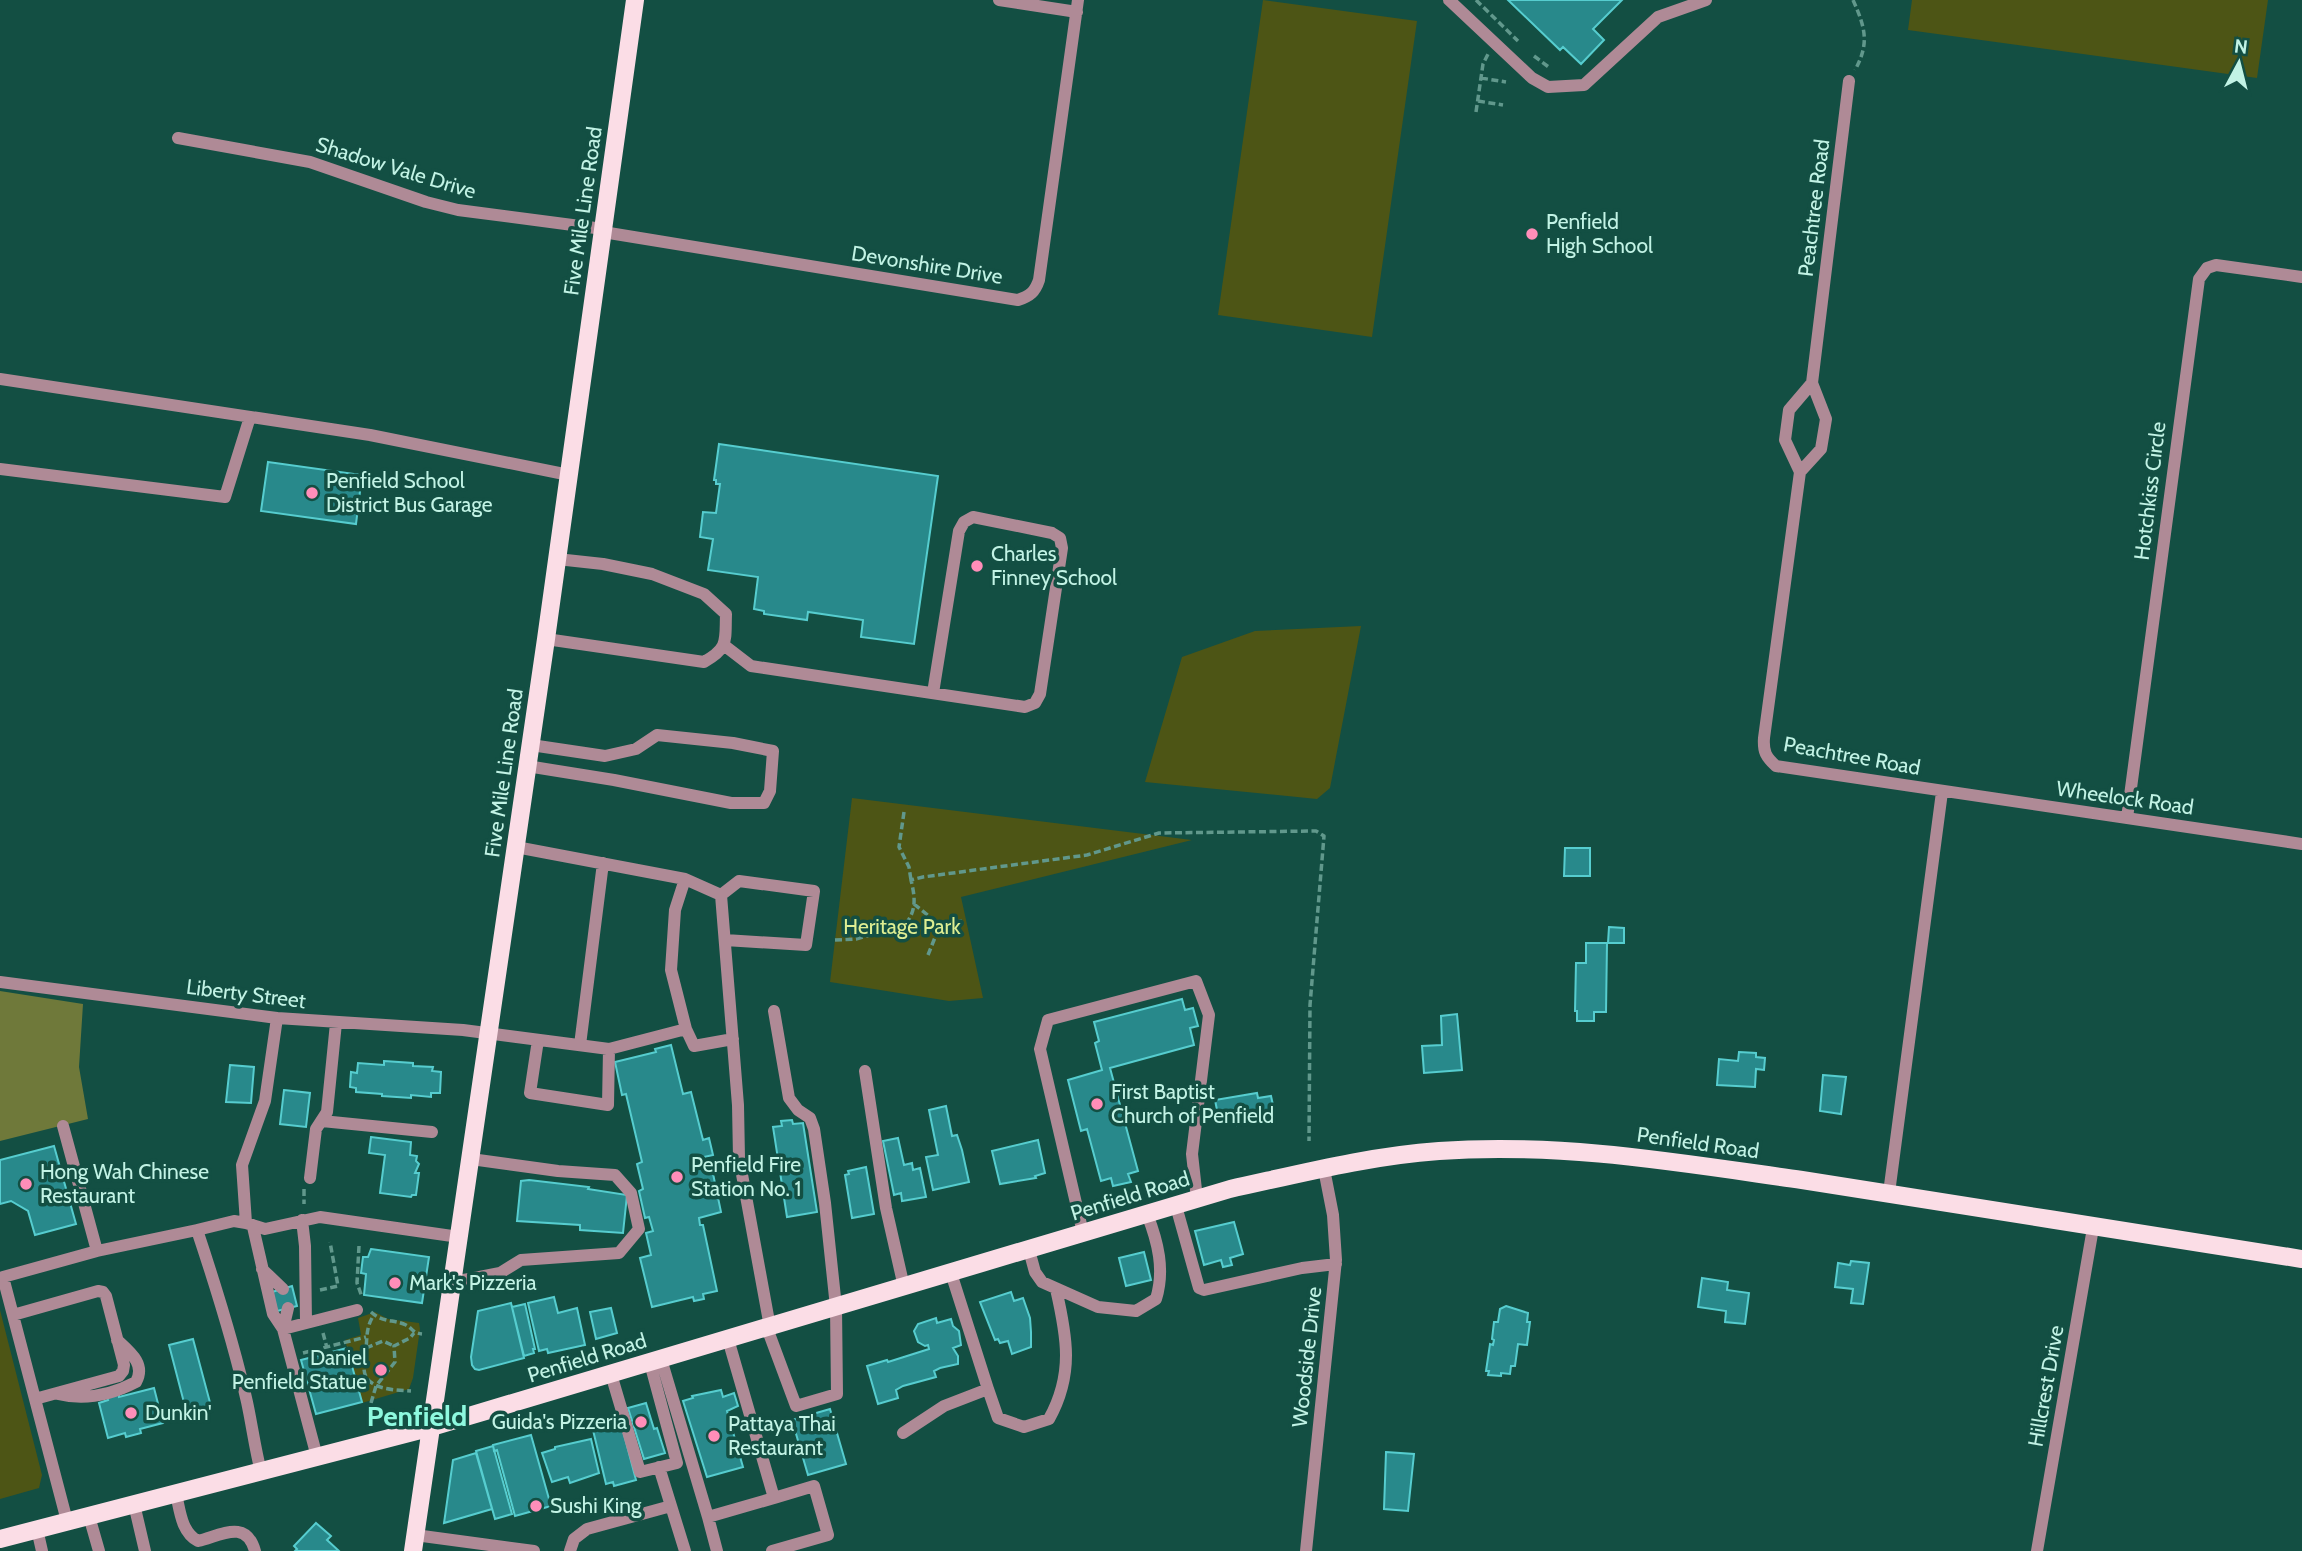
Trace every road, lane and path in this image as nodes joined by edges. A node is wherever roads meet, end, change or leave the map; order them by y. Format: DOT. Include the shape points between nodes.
graph roads {
  1 [pos="635,0"];
  2 [pos="999,0"];
  3 [pos="1449,0"];
  4 [pos="1476,0"];
  5 [pos="1706,0"];
  6 [pos="1853,0"];
  7 [pos="1077,6"];
  8 [pos="1495,44"];
  9 [pos="1521,44"];
  10 [pos="1530,53"];
  11 [pos="1554,71"];
  12 [pos="1481,78"];
  13 [pos="1849,80"];
  14 [pos="1506,82"];
  15 [pos="1478,101"];
  16 [pos="1503,105"];
  17 [pos="1476,112"];
  18 [pos="178,138"];
  19 [pos="603,231"];
  20 [pos="2302,277"];
  21 [pos="0,379"];
  22 [pos="1812,383"];
  23 [pos="250,416"];
  24 [pos="0,469"];
  25 [pos="1800,472"];
  26 [pos="569,475"];
  27 [pos="557,559"];
  28 [pos="546,639"];
  29 [pos="725,646"];
  30 [pos="933,693"];
  31 [pos="530,745"];
  32 [pos="527,766"];
  33 [pos="1942,792"];
  34 [pos="904,813"];
  35 [pos="2127,818"];
  36 [pos="2302,844"];
  37 [pos="516,847"];
  38 [pos="603,863"];
  39 [pos="685,879"];
  40 [pos="911,880"];
  41 [pos="721,895"];
  42 [pos="914,904"];
  43 [pos="962,921"];
  44 [pos="940,925"];
  45 [pos="725,940"];
  46 [pos="835,940"];
  47 [pos="929,955"];
  48 [pos="0,982"];
  49 [pos="774,1011"];
  50 [pos="277,1018"];
  51 [pos="336,1023"];
  52 [pos="686,1029"];
  53 [pos="489,1034"];
  54 [pos="733,1039"];
  55 [pos="538,1040"];
  56 [pos="580,1045"];
  57 [pos="610,1049"];
  58 [pos="865,1071"];
  59 [pos="322,1121"];
  60 [pos="63,1126"];
  61 [pos="432,1132"];
  62 [pos="1309,1141"];
  63 [pos="471,1159"];
  64 [pos="1324,1169"];
  65 [pos="310,1178"];
  66 [pos="1889,1193"];
  67 [pos="1197,1199"];
  68 [pos="1176,1206"];
  69 [pos="1147,1214"];
  70 [pos="302,1220"];
  71 [pos="249,1225"];
  72 [pos="2093,1228"];
  73 [pos="197,1230"];
  74 [pos="1083,1233"];
  75 [pos="459,1237"];
  76 [pos="330,1242"];
  77 [pos="359,1246"];
  78 [pos="1029,1250"];
  79 [pos="97,1251"];
  80 [pos="2302,1259"];
  81 [pos="1336,1264"];
  82 [pos="262,1269"];
  83 [pos="1,1273"];
  84 [pos="951,1273"];
  85 [pos="453,1282"];
  86 [pos="904,1287"];
  87 [pos="283,1289"];
  88 [pos="1056,1289"];
  89 [pos="315,1291"];
  90 [pos="362,1305"];
  91 [pos="836,1307"];
  92 [pos="288,1308"];
  93 [pos="13,1315"];
  94 [pos="374,1315"];
  95 [pos="306,1322"];
  96 [pos="768,1327"];
  97 [pos="283,1329"];
  98 [pos="322,1329"];
  99 [pos="414,1333"];
  100 [pos="422,1334"];
  101 [pos="366,1338"];
  102 [pos="728,1339"];
  103 [pos="394,1346"];
  104 [pos="327,1348"];
  105 [pos="366,1348"];
  106 [pos="301,1353"];
  107 [pos="656,1361"];
  108 [pos="611,1374"];
  109 [pos="376,1386"];
  110 [pos="988,1389"];
  111 [pos="411,1391"];
  112 [pos="36,1399"];
  113 [pos="371,1403"];
  114 [pos="432,1427"];
  115 [pos="902,1433"];
  116 [pos="317,1457"];
  117 [pos="659,1467"];
  118 [pos="261,1472"];
  119 [pos="176,1493"];
  120 [pos="774,1498"];
  121 [pos="134,1504"];
  122 [pos="671,1506"];
  123 [pos="89,1516"];
  124 [pos="708,1517"];
  125 [pos="67,1521"];
  126 [pos="37,1529"];
  127 [pos="0,1539"];
  128 [pos="414,1543"];
  129 [pos="42,1551"];
  130 [pos="99,1551"];
  131 [pos="145,1551"];
  132 [pos="255,1551"];
  133 [pos="534,1551"];
  134 [pos="570,1551"];
  135 [pos="685,1551"];
  136 [pos="717,1551"];
  137 [pos="772,1551"];
  138 [pos="1306,1551"];
  139 [pos="2038,1551"];
  1 -- 19 [label="main road, Five Mile Line Road"];
  2 -- 7 [label="street"];
  3 -- 8 [label="street"];
  4 -- 9 [label="path"];
  5 -- 8 [label="street" via="1658,17 1584,85 1548,87 1539,83"];
  6 -- 13 [label="path" via="1863,23 1865,52"];
  7 -- 19 [label="street, Devonshire Drive" via="1039,280 1028,297 1018,300"];
  8 -- 12 [label="path"];
  10 -- 11 [label="path"];
  12 -- 14 [label="path"];
  12 -- 15 [label="path"];
  13 -- 22 [label="street, Peachtree Road"];
  15 -- 16 [label="path"];
  15 -- 17 [label="path"];
  18 -- 19 [label="street, Shadow Vale Drive" via="310,162 458,210"];
  19 -- 26 [label="main road, Five Mile Line Road"];
  20 -- 35 [label="street, Hotchkiss Circle" via="2216,265 2199,279"];
  21 -- 23 [label="street"];
  22 -- 25 [label="street, Peachtree Road" via="1826,419 1821,449"];
  22 -- 25 [label="street" via="1789,410 1785,440"];
  23 -- 24 [label="street" via="225,497"];
  23 -- 26 [label="street"];
  25 -- 33 [label="street, Peachtree Road" via="1763,751 1776,766"];
  26 -- 27 [label="main road, Five Mile Line Road"];
  27 -- 28 [label="main road, Five Mile Line Road"];
  27 -- 29 [label="street" via="652,574 704,594 726,614"];
  28 -- 29 [label="street" via="704,662"];
  28 -- 31 [label="main road, Five Mile Line Road"];
  29 -- 30 [label="street" via="751,666"];
  30 -- 30 [label="street" via="1025,707 1035,703 1040,695 1060,538 973,517 964,522"];
  31 -- 32 [label="main road, Five Mile Line Road"];
  31 -- 32 [label="street" via="605,756 636,750 657,736 733,743 773,751 770,791 764,803 731,803"];
  32 -- 37 [label="main road, Five Mile Line Road"];
  33 -- 35 [label="street, Wheelock Road"];
  33 -- 66 [label="street, Peachtree Road"];
  34 -- 40 [label="path" via="899,848"];
  35 -- 36 [label="street, Wheelock Road"];
  37 -- 38 [label="street"];
  37 -- 53 [label="main road, Five Mile Line Road"];
  38 -- 39 [label="street"];
  38 -- 56 [label="street"];
  39 -- 41 [label="street"];
  39 -- 52 [label="street" via="675,909 671,970"];
  40 -- 42 [label="path"];
  40 -- 62 [label="path" via="1087,855 1159,833 1316,831 1324,836 1310,1005"];
  41 -- 45 [label="street"];
  41 -- 45 [label="street" via="740,881 814,891 806,945"];
  42 -- 44 [label="path"];
  42 -- 46 [label="path" via="905,925"];
  43 -- 44 [label="path"];
  44 -- 47 [label="path"];
  45 -- 54 [label="street"];
  48 -- 50 [label="street, Liberty Street"];
  49 -- 91 [label="street" via="789,1098 810,1118 814,1129"];
  50 -- 51 [label="street, Liberty Street"];
  50 -- 71 [label="street" via="265,1101 242,1165"];
  51 -- 53 [label="street, Liberty Street"];
  51 -- 59 [label="street" via="327,1112"];
  52 -- 54 [label="street" via="694,1045"];
  52 -- 57 [label="street"];
  53 -- 55 [label="street, Liberty Street"];
  53 -- 63 [label="main road, Five Mile Line Road"];
  54 -- 96 [label="street" via="739,1158"];
  55 -- 56 [label="street, Liberty Street"];
  55 -- 57 [label="street" via="530,1093 608,1105"];
  56 -- 57 [label="street, Liberty Street"];
  58 -- 86 [label="street" via="886,1208"];
  59 -- 61 [label="street"];
  59 -- 65 [label="street" via="316,1129"];
  60 -- 79 [label="street"];
  63 -- 75 [label="main road, Five Mile Line Road"];
  63 -- 85 [label="street" via="615,1175 631,1193 639,1229 619,1252 521,1260 500,1273"];
  64 -- 66 [label="main road, Penfield Road" via="1438,1151 1555,1149"];
  64 -- 67 [label="main road, Penfield Road"];
  64 -- 81 [label="street, Woodside Drive"];
  66 -- 72 [label="main road, Penfield Road"];
  67 -- 68 [label="main road, Penfield Road"];
  67 -- 74 [label="street" via="1192,1154 1209,1015 1196,981 1048,1020 1040,1049"];
  68 -- 69 [label="main road, Penfield Road"];
  68 -- 81 [label="street" via="1199,1288 1204,1290"];
  69 -- 74 [label="main road, Penfield Road"];
  69 -- 88 [label="street" via="1160,1261 1156,1298 1136,1311 1098,1307"];
  70 -- 71 [label="street" via="265,1229"];
  70 -- 75 [label="street" via="320,1217"];
  70 -- 95 [label="street"];
  71 -- 73 [label="street" via="234,1222"];
  71 -- 82 [label="street"];
  72 -- 80 [label="main road, Penfield Road"];
  72 -- 139 [label="street, Hillcrest Drive"];
  73 -- 79 [label="street"];
  73 -- 118 [label="street" via="238,1367"];
  74 -- 78 [label="main road, Penfield Road"];
  75 -- 85 [label="main road, Five Mile Line Road"];
  76 -- 89 [label="path" via="338,1286"];
  77 -- 90 [label="path" via="357,1286"];
  78 -- 84 [label="main road, Penfield Road"];
  78 -- 88 [label="street" via="1035,1272"];
  79 -- 83 [label="street"];
  81 -- 138 [label="street, Woodside Drive"];
  82 -- 87 [label="street"];
  82 -- 97 [label="street" via="273,1314"];
  83 -- 93 [label="street"];
  84 -- 86 [label="main road, Penfield Road"];
  84 -- 110 [label="street"];
  85 -- 114 [label="main road, Five Mile Line Road"];
  86 -- 91 [label="main road, Penfield Road"];
  88 -- 110 [label="street" via="1067,1358 1060,1398 1049,1419 1024,1426 998,1418"];
  90 -- 94 [label="path"];
  90 -- 95 [label="street"];
  91 -- 96 [label="main road, Penfield Road"];
  91 -- 96 [label="street" via="837,1394 817,1400 796,1406"];
  92 -- 97 [label="street"];
  93 -- 112 [label="street"];
  93 -- 112 [label="street" via="97,1292 106,1296 123,1371 119,1376"];
  94 -- 99 [label="path" via="404,1324"];
  94 -- 101 [label="path"];
  95 -- 97 [label="street"];
  96 -- 102 [label="main road, Penfield Road"];
  97 -- 116 [label="street"];
  98 -- 104 [label="path"];
  99 -- 100 [label="path"];
  99 -- 103 [label="path"];
  101 -- 104 [label="path"];
  101 -- 105 [label="path"];
  102 -- 107 [label="main road, Penfield Road"];
  102 -- 120 [label="street"];
  103 -- 105 [label="path" via="383,1341"];
  103 -- 109 [label="path" via="395,1362"];
  104 -- 106 [label="path"];
  105 -- 109 [label="path" via="365,1375"];
  107 -- 108 [label="main road, Penfield Road"];
  107 -- 117 [label="street" via="677,1463"];
  107 -- 124 [label="street"];
  108 -- 114 [label="main road, Penfield Road"];
  108 -- 117 [label="street" via="640,1472"];
  109 -- 111 [label="path"];
  109 -- 113 [label="path"];
  110 -- 115 [label="street" via="944,1406"];
  112 -- 125 [label="street"];
  114 -- 116 [label="main road, Penfield Road"];
  114 -- 128 [label="main road, Five Mile Line Road"];
  116 -- 118 [label="main road, Penfield Road"];
  117 -- 122 [label="street"];
  118 -- 119 [label="main road, Penfield Road"];
  119 -- 121 [label="main road, Penfield Road"];
  119 -- 132 [label="street" via="190,1537 198,1541 238,1531 246,1533"];
  120 -- 124 [label="street"];
  120 -- 137 [label="street" via="814,1486 828,1535"];
  121 -- 123 [label="main road, Penfield Road"];
  121 -- 131 [label="street"];
  122 -- 134 [label="street" via="587,1529 574,1539"];
  122 -- 135 [label="street"];
  123 -- 125 [label="main road, Penfield Road"];
  123 -- 130 [label="street"];
  124 -- 136 [label="street"];
  125 -- 126 [label="main road, Penfield Road"];
  126 -- 127 [label="main road, Penfield Road"];
  126 -- 129 [label="street"];
  128 -- 133 [label="street"];
}
